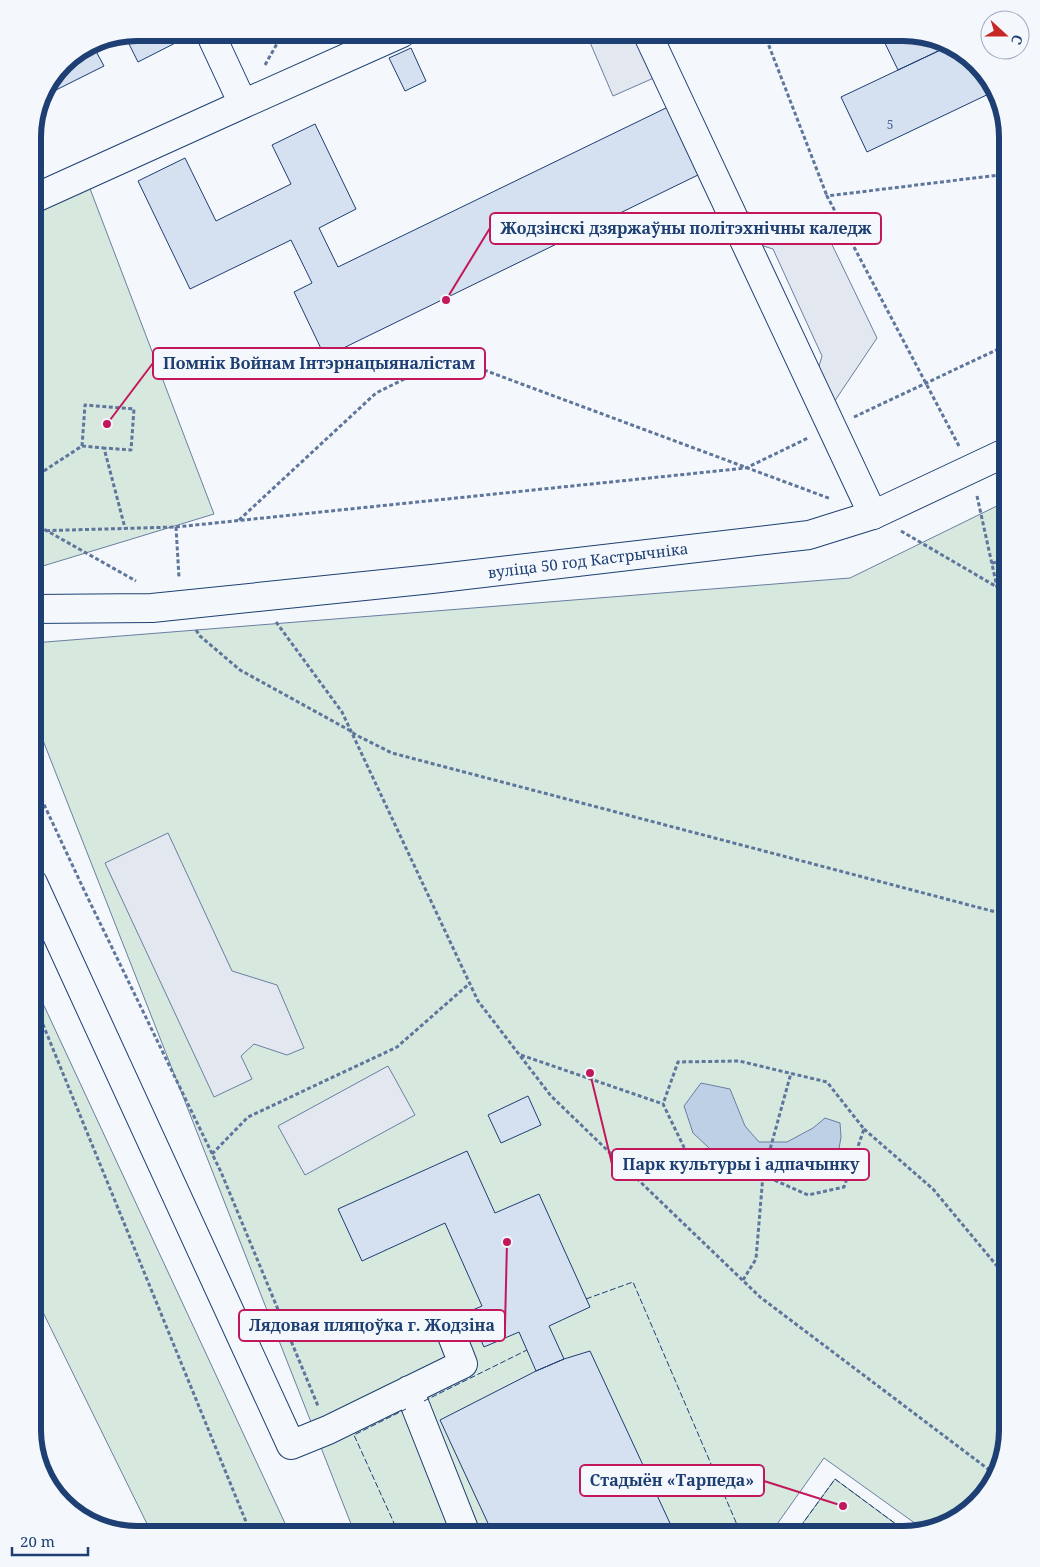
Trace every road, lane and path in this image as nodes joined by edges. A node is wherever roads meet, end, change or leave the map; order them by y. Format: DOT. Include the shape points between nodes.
graph roads {
  1 [pos="214,41"];
  2 [pos="384,41"];
  3 [pos="651,41"];
  4 [pos="767,41"];
  5 [pos="243,104"];
  6 [pos="999,175"];
  7 [pos="41,195"];
  8 [pos="827,196"];
  9 [pos="999,349"];
  10 [pos="926,383"];
  11 [pos="832,427"];
  12 [pos="82,446"];
  13 [pos="104,448"];
  14 [pos="999,456"];
  15 [pos="746,468"];
  16 [pos="971,468"];
  17 [pos="41,473"];
  18 [pos="873,515"];
  19 [pos="238,520"];
  20 [pos="176,527"];
  21 [pos="41,528"];
  22 [pos="126,528"];
  23 [pos="41,531"];
  24 [pos="45,531"];
  25 [pos="999,562"];
  26 [pos="992,563"];
  27 [pos="138,582"];
  28 [pos="997,587"];
  29 [pos="999,591"];
  30 [pos="258,597"];
  31 [pos="180,605"];
  32 [pos="41,609"];
  33 [pos="349,730"];
  34 [pos="41,798"];
  35 [pos="41,901"];
  36 [pos="999,913"];
  37 [pos="470,983"];
  38 [pos="41,1020"];
  39 [pos="520,1055"];
  40 [pos="791,1073"];
  41 [pos="663,1104"];
  42 [pos="864,1128"];
  43 [pos="212,1154"];
  44 [pos="763,1175"];
  45 [pos="999,1267"];
  46 [pos="743,1280"];
  47 [pos="449,1328"];
  48 [pos="409,1390"];
  49 [pos="328,1430"];
  50 [pos="990,1470"];
  51 [pos="248,1526"];
  52 [pos="463,1526"];
  1 -- 5 [label="main road"];
  2 -- 5 [label="main road"];
  3 -- 11 [label="main road"];
  4 -- 8 [label="path"];
  5 -- 7 [label="main road"];
  6 -- 8 [label="path"];
  8 -- 10 [label="path"];
  9 -- 10 [label="path"];
  10 -- 11 [label="path"];
  10 -- 16 [label="path"];
  11 -- 15 [label="path"];
  11 -- 18 [label="main road"];
  12 -- 13 [label="path"];
  12 -- 13 [label="path" via="85,405 134,409 131,450"];
  12 -- 17 [label="path"];
  13 -- 22 [label="path"];
  14 -- 16 [label="main road, вуліца 50 год Кастрычніка"];
  15 -- 18 [label="path"];
  15 -- 19 [label="path"];
  15 -- 19 [label="path" via="448,357 376,393"];
  16 -- 18 [label="main road, вуліца 50 год Кастрычніка"];
  16 -- 26 [label="path"];
  18 -- 28 [label="path"];
  18 -- 30 [label="main road, вуліца 50 год Кастрычніка" via="809,535"];
  19 -- 20 [label="path"];
  20 -- 22 [label="path"];
  20 -- 31 [label="path"];
  21 -- 24 [label="path"];
  22 -- 24 [label="path"];
  23 -- 24 [label="path"];
  24 -- 27 [label="path"];
  25 -- 26 [label="path"];
  26 -- 28 [label="path"];
  28 -- 29 [label="path"];
  30 -- 31 [label="main road, вуліца 50 год Кастрычніка"];
  30 -- 33 [label="path" via="329,692"];
  31 -- 32 [label="main road, вуліца 50 год Кастрычніка"];
  31 -- 33 [label="path" via="200,636 240,670"];
  33 -- 36 [label="path" via="392,753"];
  33 -- 37 [label="path"];
  34 -- 43 [label="path"];
  35 -- 49 [label="main road" via="290,1445"];
  37 -- 39 [label="path" via="478,1001"];
  37 -- 43 [label="path" via="397,1048 248,1117"];
  38 -- 51 [label="path"];
  39 -- 41 [label="path"];
  39 -- 46 [label="path" via="551,1096"];
  40 -- 41 [label="path" via="739,1061 678,1062"];
  40 -- 42 [label="path" via="827,1082"];
  40 -- 44 [label="path"];
  41 -- 44 [label="path" via="696,1172"];
  42 -- 44 [label="path" via="844,1187 808,1194"];
  42 -- 45 [label="path" via="933,1189"];
  43 -- 49 [label="path"];
  44 -- 46 [label="path" via="756,1259"];
  46 -- 50 [label="path"];
  47 -- 48 [label="main road" via="462,1364"];
  48 -- 49 [label="main road"];
  48 -- 52 [label="main road"];
}
